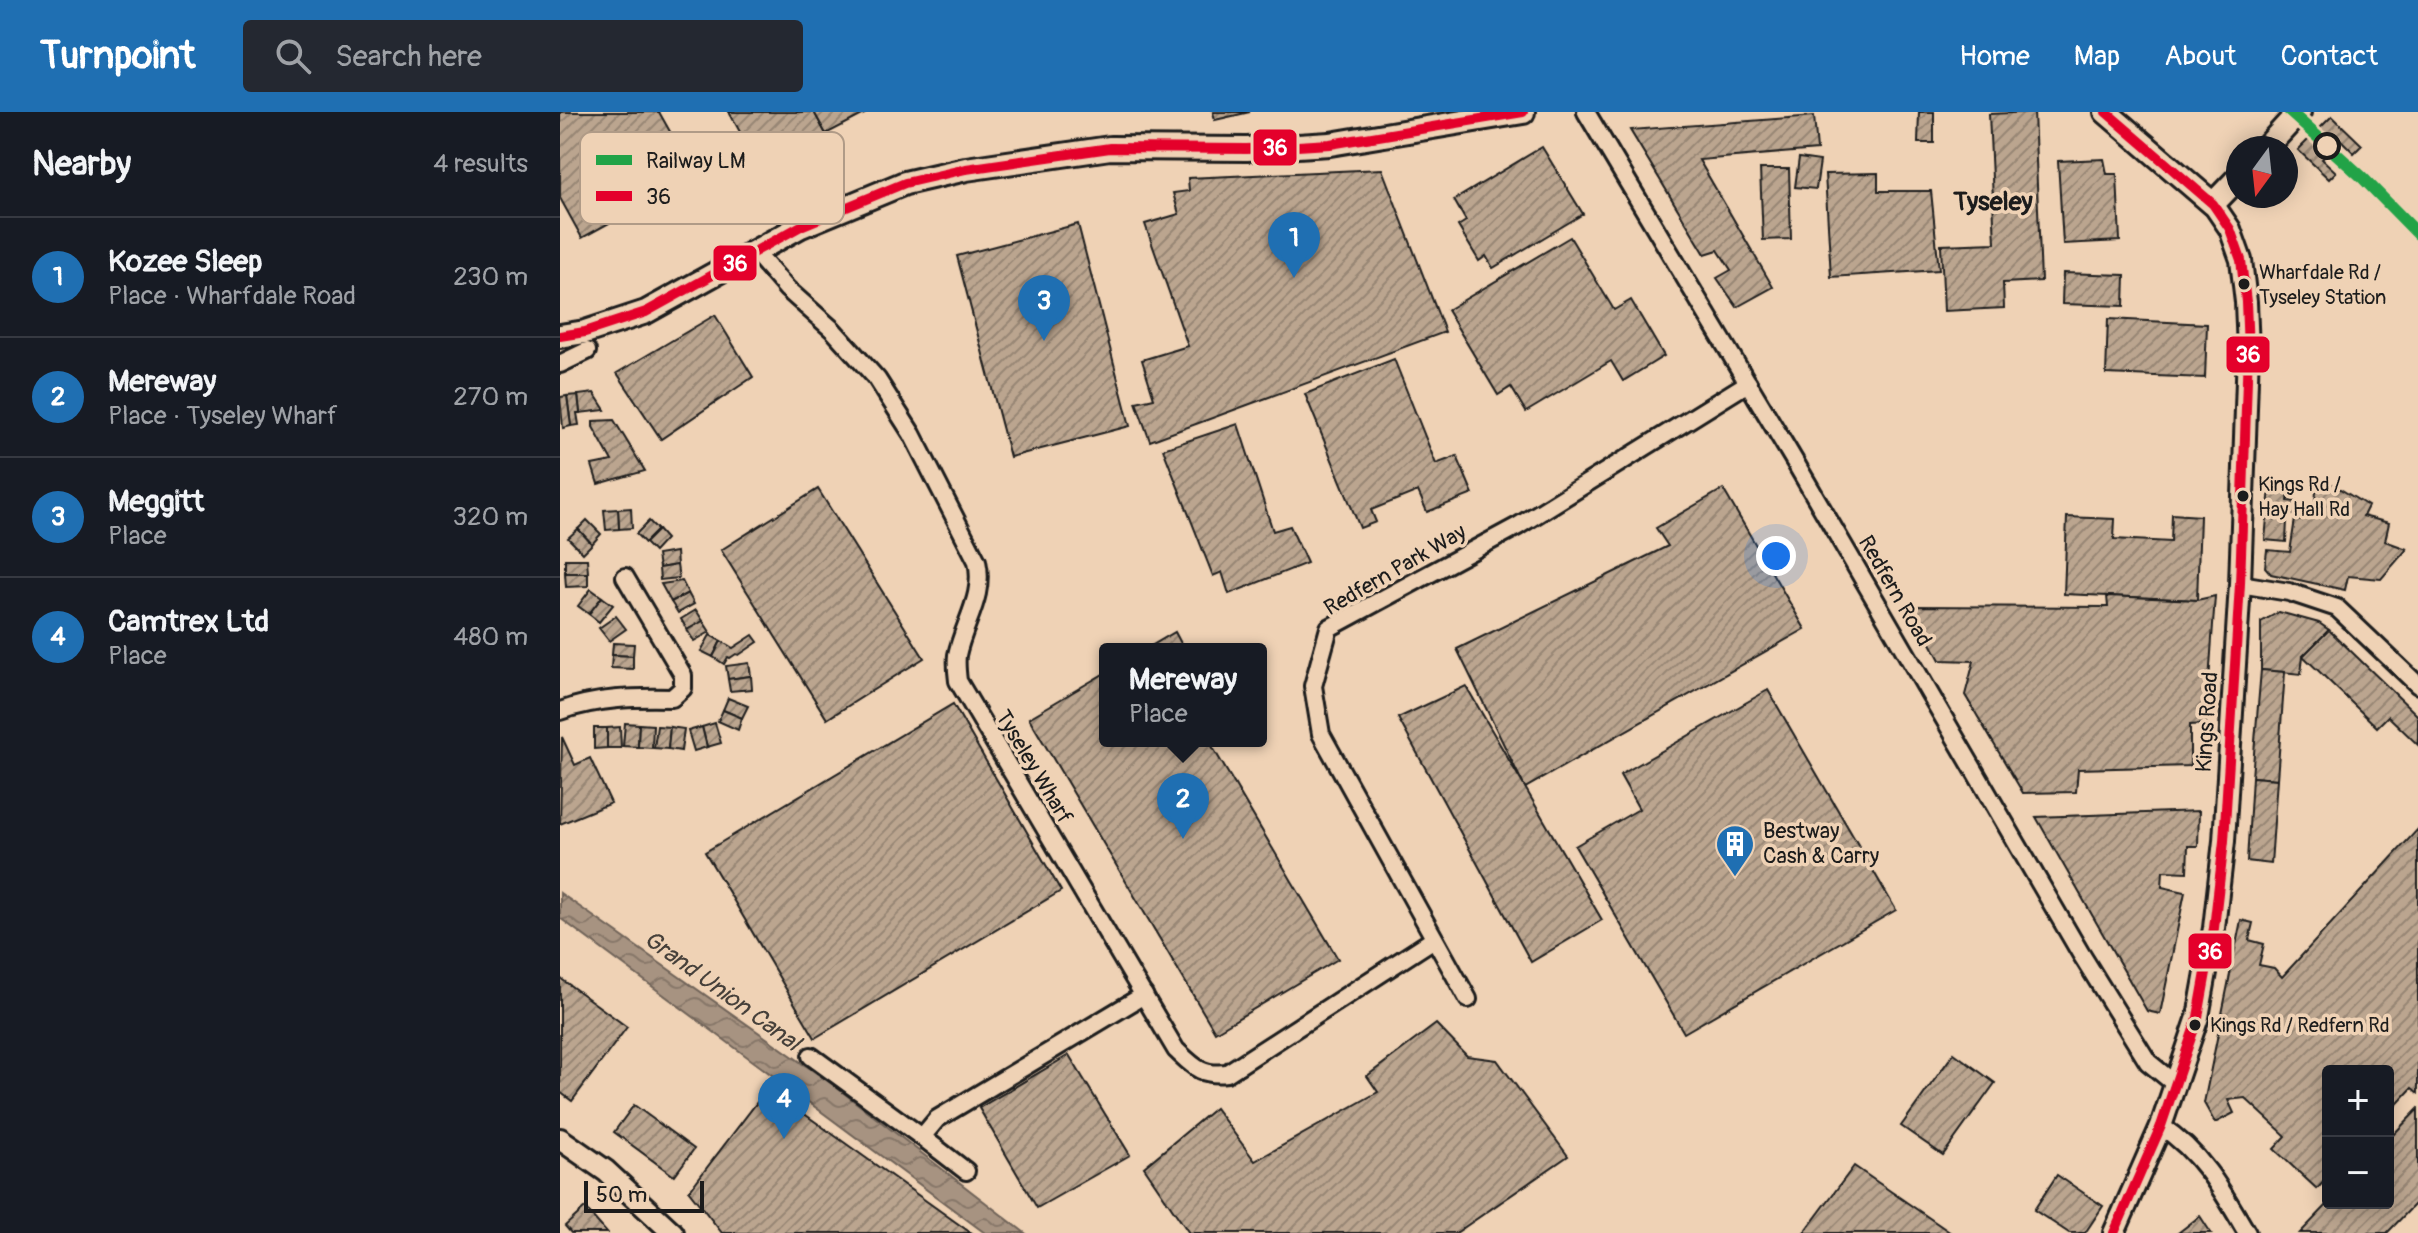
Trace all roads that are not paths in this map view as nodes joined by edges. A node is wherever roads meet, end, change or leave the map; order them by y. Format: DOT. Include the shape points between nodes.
graph roads {
  1 [pos="1523,112"];
  2 [pos="1586,112"];
  3 [pos="2106,112"];
  4 [pos="2299,112"];
  5 [pos="2277,136"];
  6 [pos="2226,190"];
  7 [pos="2213,204"];
  8 [pos="844,208"];
  9 [pos="806,224"];
  10 [pos="754,251"];
  11 [pos="560,336"];
  12 [pos="587,351"];
  13 [pos="560,364"];
  14 [pos="1748,383"];
  15 [pos="625,577"];
  16 [pos="2240,584"];
  17 [pos="2418,685"];
  18 [pos="560,711"];
  19 [pos="1434,939"];
  20 [pos="1144,995"];
  21 [pos="1468,999"];
  22 [pos="811,1056"];
  23 [pos="2175,1084"];
  24 [pos="2161,1126"];
  25 [pos="922,1137"];
  26 [pos="560,1139"];
  27 [pos="966,1171"];
  28 [pos="673,1233"];
  29 [pos="2114,1233"];
  30 [pos="2247,1233"];
  1 -- 8 [label="main road" via="1330,144 1110,148 966,169 905,183"];
  2 -- 14 [label="street, Redfern Road"];
  3 -- 7 [label="main road"];
  4 -- 5 [label="main road"];
  6 -- 7 [label="main road"];
  7 -- 16 [label="street, Kings Road" via="2230,229 2241,260 2246,302"];
  9 -- 10 [label="main road"];
  10 -- 11 [label="main road" via="646,312"];
  10 -- 20 [label="street, Tyseley Wharf" via="877,379 912,434 981,578 958,653 958,681"];
  12 -- 13 [label="street"];
  14 -- 19 [label="street, Redfern Park Way" via="1518,526 1329,628 1313,686 1321,734"];
  14 -- 23 [label="street, Redfern Road" via="2081,954 2148,1062"];
  15 -- 18 [label="street" via="683,675 683,688 672,698 583,703"];
  16 -- 17 [label="street" via="2289,592 2337,608"];
  16 -- 23 [label="street, Kings Road" via="2214,928 2198,1017"];
  19 -- 20 [label="street, Tyseley Wharf" via="1227,1073 1211,1075 1194,1068 1176,1050"];
  19 -- 21 [label="street, Redfern Park Way"];
  20 -- 25 [label="street" via="937,1119"];
  22 -- 25 [label="street"];
  23 -- 24 [label="street, Kings Road"];
  24 -- 29 [label="street, Kings Road"];
  24 -- 30 [label="street" via="2195,1152"];
  25 -- 27 [label="street"];
  26 -- 28 [label="street" via="606,1171"];
}
